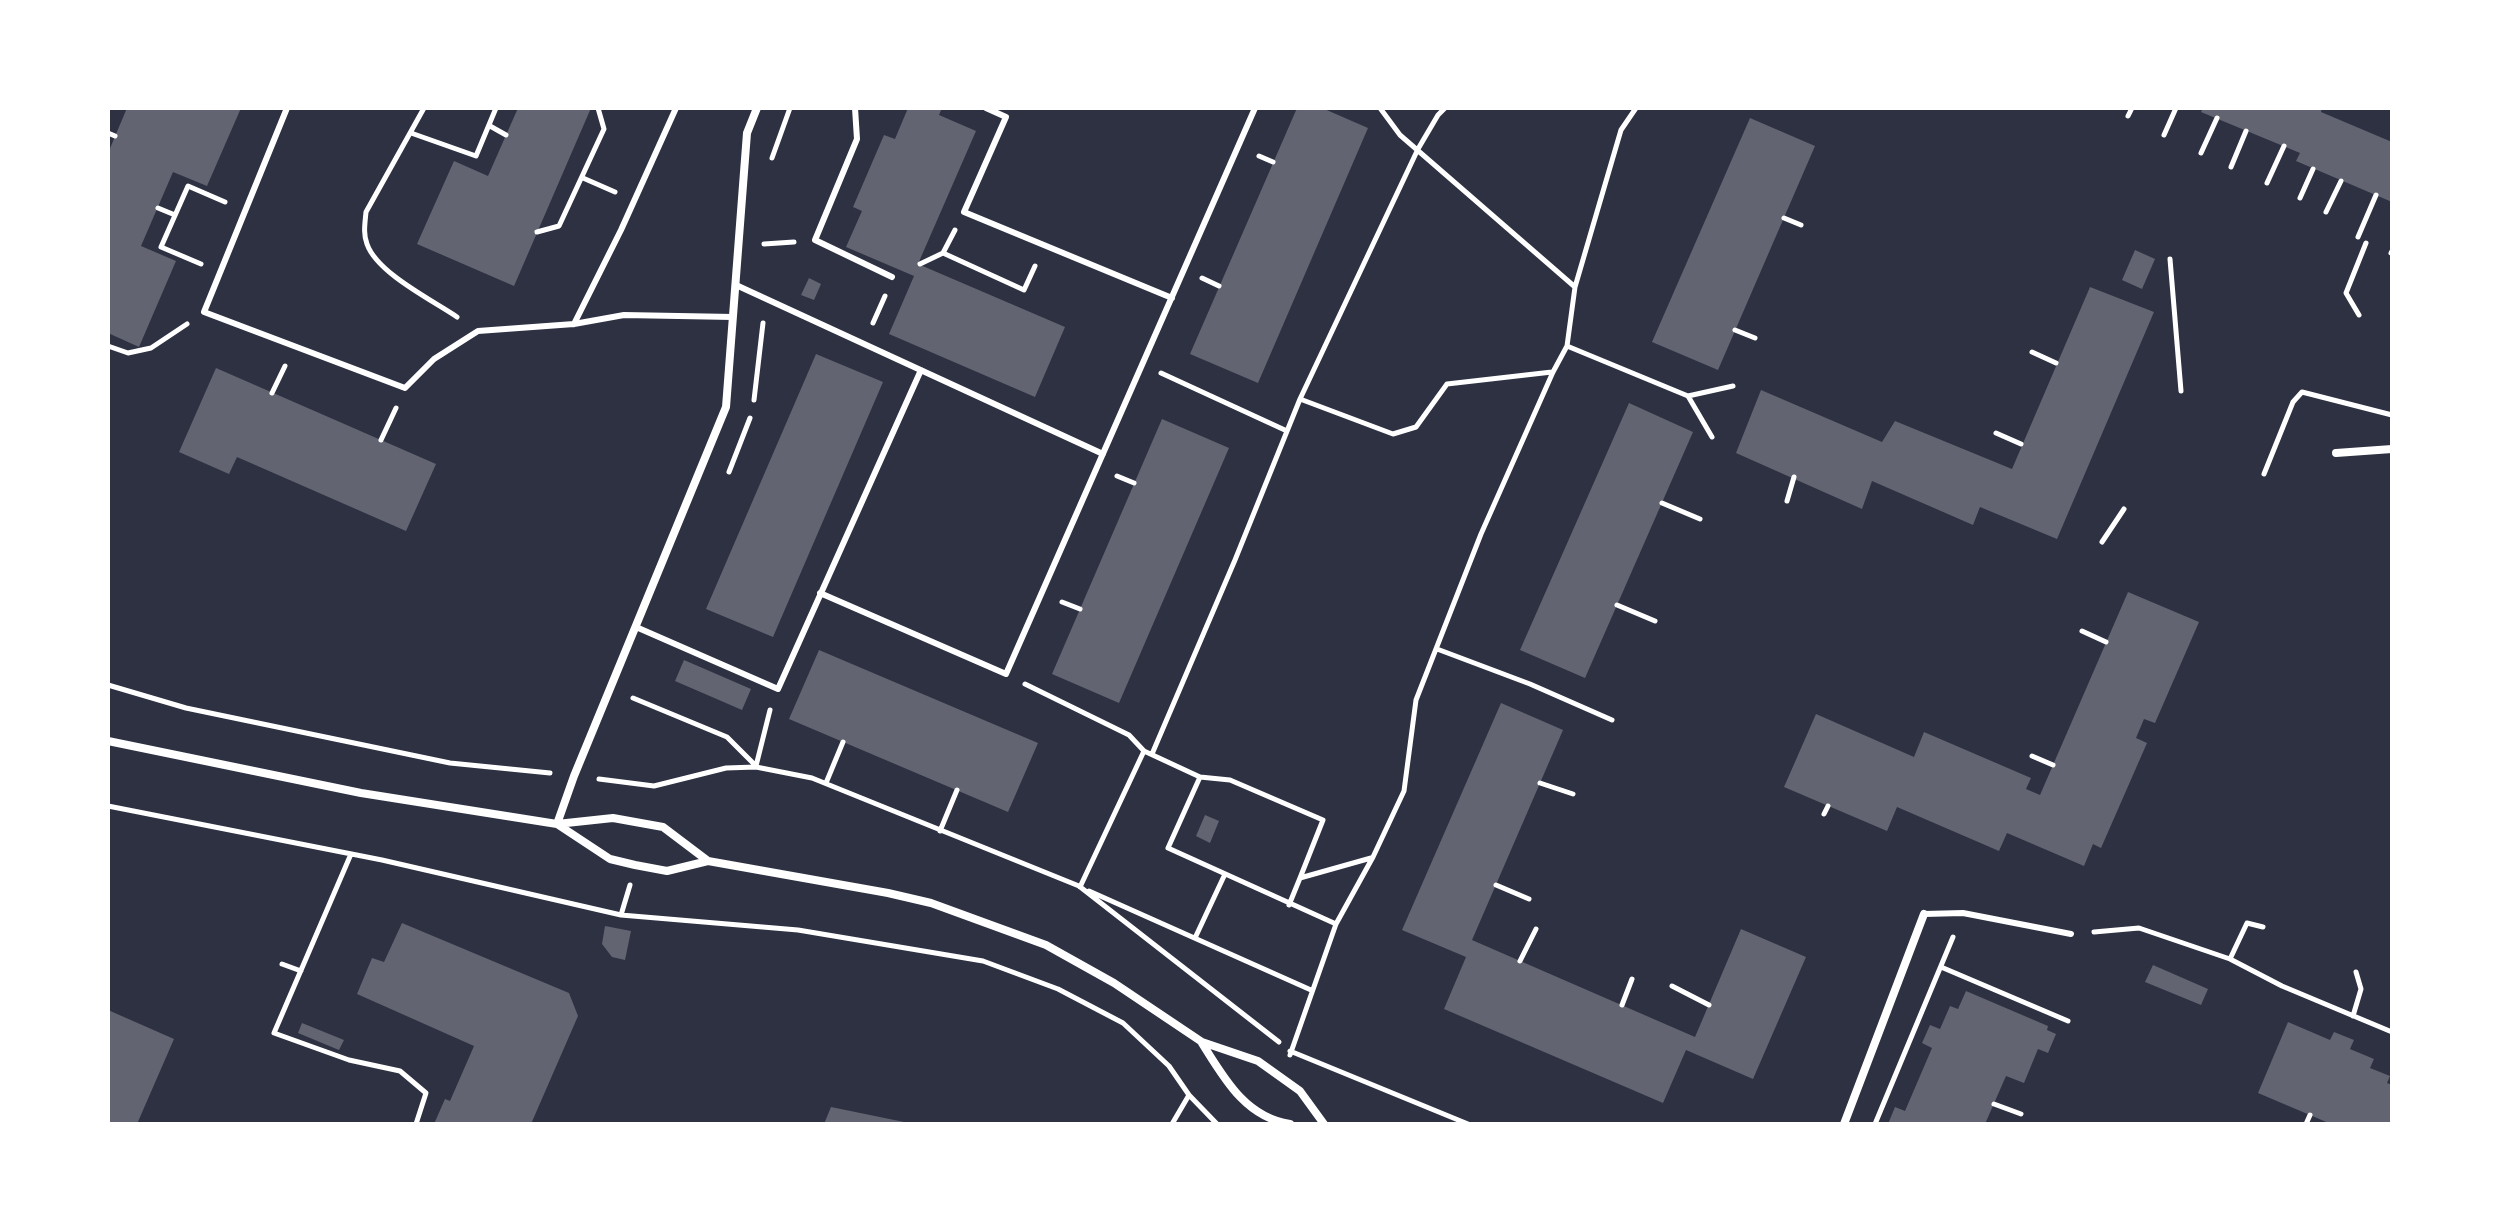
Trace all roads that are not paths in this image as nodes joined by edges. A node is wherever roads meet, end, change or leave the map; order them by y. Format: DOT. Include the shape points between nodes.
graph roads {
  1 [pos="287,108"];
  2 [pos="676,108"];
  3 [pos="757,108"];
  4 [pos="855,108"];
  5 [pos="986,108"];
  6 [pos="1255,108"];
  7 [pos="892,277"];
  8 [pos="736,285"];
  9 [pos="1172,298"];
  10 [pos="733,317"];
  11 [pos="574,324"];
  12 [pos="921,370"];
  13 [pos="2392,449"];
  14 [pos="2336,453"];
  15 [pos="1103,454"];
  16 [pos="820,593"];
  17 [pos="636,627"];
  18 [pos="108,741"];
  19 [pos="557,824"];
  20 [pos="708,861"];
  21 [pos="1924,914"];
  22 [pos="2071,934"];
  23 [pos="1202,1042"];
  24 [pos="1290,1124"];
  25 [pos="1324,1124"];
  26 [pos="1844,1124"];
  1 -- 11 [label="lane" via="204,312 405,388 434,359 478,331"];
  2 -- 11 [label="lane"];
  3 -- 8 [label="street" via="747,133"];
  4 -- 7 [label="lane" via="857,139 815,240"];
  5 -- 9 [label="lane" via="1006,117 964,212"];
  6 -- 9 [label="lane"];
  8 -- 10 [label="street"];
  8 -- 12 [label="lane"];
  9 -- 15 [label="lane"];
  10 -- 11 [label="lane" via="624,315"];
  10 -- 17 [label="street" via="726,407"];
  12 -- 15 [label="lane"];
  12 -- 16 [label="lane"];
  13 -- 14 [label="street"];
  15 -- 16 [label="lane" via="1006,674"];
  16 -- 17 [label="lane" via="778,689"];
  17 -- 19 [label="street"];
  18 -- 19 [label="street" via="361,793"];
  19 -- 20 [label="street" via="613,818 663,827"];
  19 -- 20 [label="street" via="610,859 667,871"];
  20 -- 23 [label="street" via="888,893 987,922 1046,945"];
  21 -- 22 [label="lane" via="1963,913"];
  21 -- 26 [label="street"];
  23 -- 24 [label="street" via="1231,1090 1273,1122"];
  23 -- 25 [label="street" via="1258,1061 1300,1091"];
}
